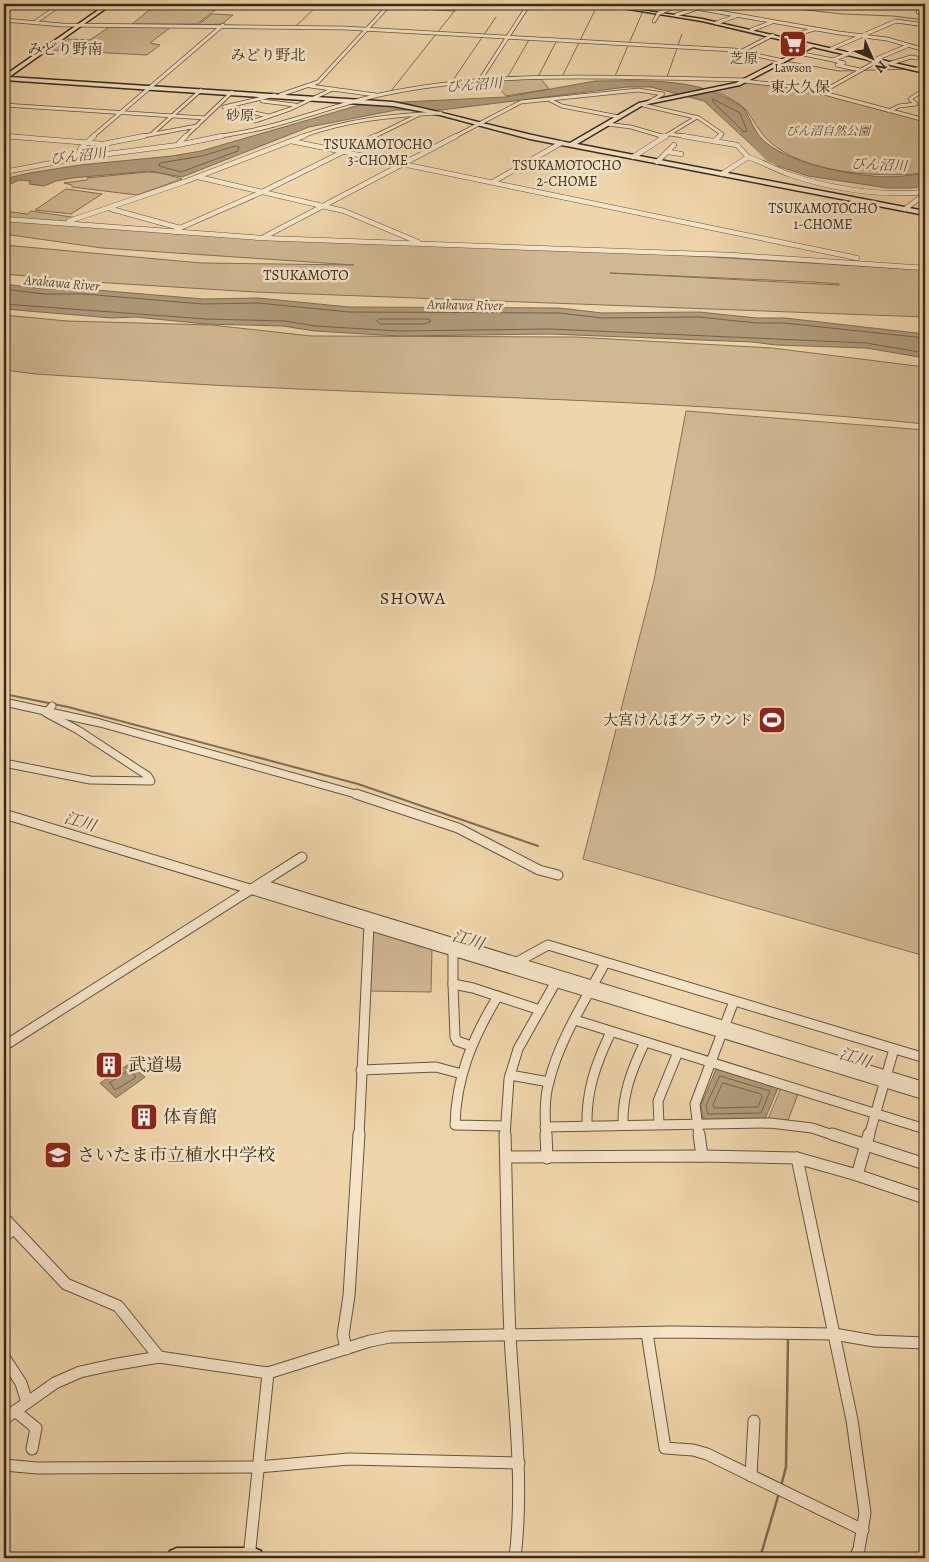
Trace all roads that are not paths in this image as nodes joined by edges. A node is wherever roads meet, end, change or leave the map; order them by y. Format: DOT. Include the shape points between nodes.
graph roads {
  1 [pos="390,4"];
  2 [pos="529,4"];
  3 [pos="600,4"];
  4 [pos="622,4"];
  5 [pos="672,4"];
  6 [pos="770,4"];
  7 [pos="108,5"];
  8 [pos="679,5"];
  9 [pos="777,5"];
  10 [pos="615,6"];
  11 [pos="697,8"];
  12 [pos="925,9"];
  13 [pos="659,13"];
  14 [pos="925,14"];
  15 [pos="676,15"];
  16 [pos="738,15"];
  17 [pos="4,20"];
  18 [pos="654,21"];
  19 [pos="774,21"];
  20 [pos="34,23"];
  21 [pos="716,23"];
  22 [pos="925,24"];
  23 [pos="80,25"];
  24 [pos="223,25"];
  25 [pos="366,29"];
  26 [pos="816,29"];
  27 [pos="751,30"];
  28 [pos="773,36"];
  29 [pos="862,36"];
  30 [pos="507,38"];
  31 [pos="786,38"];
  32 [pos="813,45"];
  33 [pos="907,46"];
  34 [pos="831,49"];
  35 [pos="925,50"];
  36 [pos="742,51"];
  37 [pos="798,52"];
  38 [pos="850,53"];
  39 [pos="917,58"];
  40 [pos="877,59"];
  41 [pos="833,60"];
  42 [pos="783,61"];
  43 [pos="891,63"];
  44 [pos="925,66"];
  45 [pos="917,69"];
  46 [pos="860,70"];
  47 [pos="925,71"];
  48 [pos="4,78"];
  49 [pos="480,80"];
  50 [pos="745,81"];
  51 [pos="310,86"];
  52 [pos="152,87"];
  53 [pos="333,89"];
  54 [pos="925,89"];
  55 [pos="201,90"];
  56 [pos="232,92"];
  57 [pos="822,92"];
  58 [pos="278,95"];
  59 [pos="314,98"];
  60 [pos="377,99"];
  61 [pos="258,100"];
  62 [pos="550,100"];
  63 [pos="360,101"];
  64 [pos="649,102"];
  65 [pos="641,104"];
  66 [pos="4,105"];
  67 [pos="297,105"];
  68 [pos="216,107"];
  69 [pos="224,108"];
  70 [pos="889,111"];
  71 [pos="123,112"];
  72 [pos="439,112"];
  73 [pos="420,114"];
  74 [pos="173,115"];
  75 [pos="269,117"];
  76 [pos="619,117"];
  77 [pos="697,117"];
  78 [pos="205,118"];
  79 [pos="925,120"];
  80 [pos="255,121"];
  81 [pos="481,123"];
  82 [pos="607,124"];
  83 [pos="197,126"];
  84 [pos="152,134"];
  85 [pos="4,136"];
  86 [pos="667,136"];
  87 [pos="88,141"];
  88 [pos="291,141"];
  89 [pos="714,141"];
  90 [pos="179,143"];
  91 [pos="561,143"];
  92 [pos="570,145"];
  93 [pos="674,145"];
  94 [pos="343,152"];
  95 [pos="668,152"];
  96 [pos="681,154"];
  97 [pos="84,156"];
  98 [pos="633,157"];
  99 [pos="748,157"];
  100 [pos="657,162"];
  101 [pos="402,164"];
  102 [pos="4,170"];
  103 [pos="722,174"];
  104 [pos="198,177"];
  105 [pos="800,178"];
  106 [pos="493,182"];
  107 [pos="794,188"];
  108 [pos="262,192"];
  109 [pos="925,193"];
  110 [pos="323,206"];
  111 [pos="111,209"];
  112 [pos="905,209"];
  113 [pos="925,213"];
  114 [pos="4,219"];
  115 [pos="65,223"];
  116 [pos="180,228"];
  117 [pos="175,232"];
  118 [pos="262,238"];
  119 [pos="423,244"];
  120 [pos="883,264"];
  121 [pos="925,268"];
  122 [pos="4,702"];
  123 [pos="50,708"];
  124 [pos="4,763"];
  125 [pos="4,814"];
  126 [pos="302,857"];
  127 [pos="558,875"];
  128 [pos="256,886"];
  129 [pos="369,924"];
  130 [pos="456,948"];
  131 [pos="517,962"];
  132 [pos="605,963"];
  133 [pos="558,978"];
  134 [pos="454,984"];
  135 [pos="591,989"];
  136 [pos="498,996"];
  137 [pos="734,1001"];
  138 [pos="540,1010"];
  139 [pos="575,1020"];
  140 [pos="723,1029"];
  141 [pos="611,1032"];
  142 [pos="645,1042"];
  143 [pos="4,1046"];
  144 [pos="471,1046"];
  145 [pos="894,1049"];
  146 [pos="678,1052"];
  147 [pos="925,1058"];
  148 [pos="710,1062"];
  149 [pos="361,1070"];
  150 [pos="462,1074"];
  151 [pos="510,1075"];
  152 [pos="885,1078"];
  153 [pos="549,1082"];
  154 [pos="925,1087"];
  155 [pos="925,1095"];
  156 [pos="875,1114"];
  157 [pos="659,1124"];
  158 [pos="698,1124"];
  159 [pos="623,1125"];
  160 [pos="506,1126"];
  161 [pos="587,1126"];
  162 [pos="545,1127"];
  163 [pos="925,1129"];
  164 [pos="865,1145"];
  165 [pos="702,1156"];
  166 [pos="507,1157"];
  167 [pos="547,1158"];
  168 [pos="796,1158"];
  169 [pos="925,1164"];
  170 [pos="857,1175"];
  171 [pos="925,1198"];
  172 [pos="4,1218"];
  173 [pos="14,1229"];
  174 [pos="4,1236"];
  175 [pos="647,1333"];
  176 [pos="510,1334"];
  177 [pos="834,1334"];
  178 [pos="925,1343"];
  179 [pos="346,1349"];
  180 [pos="4,1357"];
  181 [pos="160,1357"];
  182 [pos="268,1373"];
  183 [pos="27,1402"];
  184 [pos="15,1411"];
  185 [pos="4,1419"];
  186 [pos="754,1421"];
  187 [pos="32,1449"];
  188 [pos="519,1463"];
  189 [pos="4,1465"];
  190 [pos="258,1467"];
  191 [pos="751,1476"];
  192 [pos="862,1530"];
  193 [pos="177,1558"];
  194 [pos="249,1558"];
  195 [pos="254,1558"];
  196 [pos="515,1558"];
  197 [pos="856,1558"];
  1 -- 25 [label="street"];
  2 -- 30 [label="street"];
  3 -- 10 [label="street"];
  4 -- 10 [label="street"];
  5 -- 8 [label="street"];
  6 -- 9 [label="street"];
  7 -- 20 [label="street" via="61,4"];
  7 -- 23 [label="street"];
  8 -- 11 [label="street"];
  8 -- 13 [label="street"];
  10 -- 13 [label="street"];
  11 -- 15 [label="street"];
  11 -- 16 [label="street"];
  12 -- 14 [label="street" via="918,12"];
  13 -- 15 [label="street"];
  13 -- 18 [label="street"];
  15 -- 21 [label="street"];
  16 -- 19 [label="street"];
  16 -- 21 [label="street"];
  17 -- 20 [label="street"];
  19 -- 26 [label="street"];
  19 -- 27 [label="street"];
  20 -- 23 [label="street"];
  21 -- 27 [label="street"];
  22 -- 29 [label="street" via="896,21"];
  23 -- 24 [label="street"];
  23 -- 48 [label="street"];
  24 -- 25 [label="street"];
  24 -- 52 [label="street"];
  25 -- 30 [label="street"];
  25 -- 51 [label="street" via="318,82"];
  26 -- 29 [label="street"];
  26 -- 31 [label="street"];
  27 -- 28 [label="street"];
  28 -- 31 [label="street"];
  28 -- 36 [label="street"];
  29 -- 33 [label="street"];
  29 -- 34 [label="street"];
  30 -- 36 [label="street"];
  30 -- 49 [label="street"];
  31 -- 32 [label="street"];
  32 -- 34 [label="street"];
  32 -- 37 [label="street"];
  33 -- 35 [label="street"];
  33 -- 40 [label="street"];
  34 -- 38 [label="street"];
  36 -- 42 [label="street"];
  37 -- 41 [label="street"];
  37 -- 42 [label="street"];
  38 -- 40 [label="street"];
  38 -- 41 [label="street"];
  39 -- 43 [label="street"];
  40 -- 43 [label="street"];
  40 -- 46 [label="street"];
  41 -- 46 [label="street" via="844,63 838,66"];
  42 -- 50 [label="street"];
  43 -- 45 [label="street"];
  44 -- 45 [label="street"];
  45 -- 47 [label="street"];
  46 -- 57 [label="street"];
  48 -- 52 [label="street"];
  49 -- 50 [label="street" via="624,77"];
  49 -- 60 [label="street" via="428,87"];
  50 -- 57 [label="street"];
  50 -- 64 [label="street"];
  51 -- 53 [label="street"];
  51 -- 58 [label="street"];
  52 -- 55 [label="street"];
  52 -- 71 [label="street"];
  53 -- 59 [label="street"];
  53 -- 60 [label="street"];
  54 -- 70 [label="street" via="910,99 916,104"];
  55 -- 56 [label="street"];
  55 -- 74 [label="street"];
  56 -- 58 [label="street"];
  56 -- 68 [label="street"];
  57 -- 70 [label="street"];
  58 -- 59 [label="street"];
  58 -- 61 [label="street"];
  59 -- 63 [label="street"];
  59 -- 67 [label="street"];
  60 -- 63 [label="street"];
  60 -- 72 [label="street"];
  61 -- 67 [label="street"];
  61 -- 69 [label="street"];
  62 -- 64 [label="street" via="634,91 663,94"];
  62 -- 76 [label="street" via="562,106"];
  62 -- 81 [label="street" via="520,102"];
  63 -- 90 [label="street"];
  63 -- 102 [label="street" via="266,127 197,141"];
  64 -- 65 [label="street"];
  65 -- 76 [label="street"];
  65 -- 77 [label="street"];
  66 -- 71 [label="street"];
  67 -- 75 [label="street"];
  68 -- 69 [label="street"];
  68 -- 78 [label="street"];
  69 -- 75 [label="street" via="244,108"];
  70 -- 79 [label="street"];
  71 -- 74 [label="street"];
  71 -- 87 [label="street"];
  72 -- 73 [label="street"];
  72 -- 81 [label="street"];
  73 -- 88 [label="street" via="393,115 322,129"];
  73 -- 94 [label="street"];
  74 -- 78 [label="street"];
  74 -- 84 [label="street"];
  75 -- 80 [label="street"];
  76 -- 82 [label="street"];
  77 -- 86 [label="street"];
  77 -- 89 [label="street" via="722,134"];
  78 -- 83 [label="street"];
  81 -- 91 [label="street"];
  81 -- 101 [label="street"];
  82 -- 86 [label="street"];
  82 -- 92 [label="street"];
  83 -- 84 [label="street"];
  83 -- 90 [label="street"];
  84 -- 87 [label="street" via="104,144"];
  85 -- 87 [label="street"];
  86 -- 89 [label="street"];
  86 -- 98 [label="street"];
  87 -- 97 [label="street" via="80,149"];
  88 -- 94 [label="street"];
  88 -- 104 [label="street"];
  89 -- 99 [label="street" via="737,146"];
  90 -- 97 [label="street"];
  91 -- 92 [label="street"];
  91 -- 106 [label="street"];
  92 -- 98 [label="street"];
  93 -- 95 [label="street"];
  94 -- 101 [label="street"];
  94 -- 108 [label="street"];
  95 -- 96 [label="street"];
  95 -- 100 [label="street"];
  97 -- 102 [label="street"];
  98 -- 100 [label="street"];
  99 -- 103 [label="street"];
  99 -- 105 [label="street"];
  100 -- 103 [label="street"];
  101 -- 106 [label="street"];
  101 -- 110 [label="street"];
  103 -- 107 [label="street"];
  104 -- 108 [label="street"];
  104 -- 111 [label="street"];
  105 -- 107 [label="street" via="806,180"];
  105 -- 109 [label="street" via="879,191"];
  106 -- 120 [label="street"];
  107 -- 112 [label="street"];
  108 -- 110 [label="street"];
  108 -- 116 [label="street"];
  109 -- 112 [label="street"];
  110 -- 118 [label="street"];
  110 -- 119 [label="street" via="344,211"];
  111 -- 115 [label="street"];
  111 -- 116 [label="street"];
  112 -- 113 [label="street"];
  114 -- 115 [label="street"];
  115 -- 117 [label="street"];
  116 -- 117 [label="street"];
  117 -- 118 [label="street"];
  118 -- 119 [label="street"];
  119 -- 120 [label="street" via="731,254"];
  120 -- 121 [label="street"];
  122 -- 123 [label="street"];
  123 -- 124 [label="street" via="46,713 78,730 151,781 90,780"];
  123 -- 127 [label="street" via="355,794 458,828 539,870"];
  125 -- 128 [label="street"];
  126 -- 128 [label="street"];
  128 -- 129 [label="street"];
  128 -- 130 [label="street"];
  128 -- 143 [label="street"];
  129 -- 130 [label="street"];
  129 -- 149 [label="street"];
  130 -- 131 [label="street"];
  130 -- 133 [label="street"];
  130 -- 134 [label="street"];
  131 -- 132 [label="street" via="548,945"];
  131 -- 133 [label="street"];
  132 -- 135 [label="street"];
  132 -- 137 [label="street"];
  133 -- 135 [label="street"];
  133 -- 138 [label="street"];
  134 -- 136 [label="street"];
  134 -- 144 [label="street" via="455,1038"];
  135 -- 139 [label="street"];
  135 -- 140 [label="street"];
  136 -- 138 [label="street"];
  136 -- 144 [label="street"];
  137 -- 140 [label="street"];
  137 -- 145 [label="street"];
  138 -- 151 [label="street" via="518,1049"];
  139 -- 141 [label="street"];
  139 -- 153 [label="street"];
  140 -- 148 [label="street"];
  140 -- 152 [label="street"];
  141 -- 142 [label="street"];
  141 -- 161 [label="street" via="587,1093"];
  142 -- 146 [label="street"];
  142 -- 159 [label="street" via="623,1094"];
  144 -- 150 [label="street"];
  145 -- 147 [label="street"];
  145 -- 152 [label="street"];
  146 -- 148 [label="street"];
  146 -- 157 [label="street" via="658,1101"];
  148 -- 156 [label="street"];
  148 -- 158 [label="street" via="695,1104"];
  149 -- 150 [label="street" via="436,1067"];
  149 -- 179 [label="street" via="357,1179 343,1335"];
  150 -- 160 [label="street" via="454,1108 455,1125"];
  151 -- 153 [label="street"];
  151 -- 160 [label="street"];
  152 -- 154 [label="street"];
  152 -- 155 [label="street"];
  152 -- 156 [label="street"];
  153 -- 162 [label="street"];
  156 -- 163 [label="street"];
  156 -- 164 [label="street"];
  157 -- 158 [label="street"];
  157 -- 159 [label="street"];
  158 -- 164 [label="street" via="770,1123 812,1128"];
  158 -- 165 [label="street"];
  159 -- 161 [label="street"];
  160 -- 166 [label="street"];
  161 -- 162 [label="street"];
  162 -- 167 [label="street"];
  164 -- 169 [label="street"];
  164 -- 170 [label="street"];
  165 -- 167 [label="street"];
  165 -- 168 [label="street"];
  166 -- 167 [label="street"];
  166 -- 176 [label="street"];
  168 -- 170 [label="street"];
  168 -- 177 [label="street"];
  170 -- 171 [label="street"];
  172 -- 173 [label="street"];
  173 -- 174 [label="street"];
  173 -- 181 [label="street" via="66,1284 118,1306"];
  175 -- 176 [label="street"];
  175 -- 177 [label="street"];
  175 -- 191 [label="street" via="665,1448 707,1454"];
  176 -- 179 [label="street" via="390,1337"];
  176 -- 188 [label="street"];
  177 -- 178 [label="street" via="874,1341"];
  177 -- 192 [label="street" via="852,1420 865,1513"];
  179 -- 182 [label="street"];
  180 -- 183 [label="street" via="21,1383"];
  181 -- 182 [label="street"];
  181 -- 183 [label="street" via="80,1372 55,1383"];
  182 -- 190 [label="street"];
  183 -- 184 [label="street"];
  184 -- 185 [label="street"];
  184 -- 187 [label="street" via="36,1428"];
  186 -- 191 [label="street"];
  188 -- 190 [label="street" via="349,1459"];
  188 -- 196 [label="street" via="520,1524"];
  189 -- 190 [label="street" via="37,1468"];
  190 -- 194 [label="street"];
  191 -- 192 [label="street"];
  192 -- 197 [label="street"];
  193 -- 194 [label="main road"];
  194 -- 195 [label="main road"];
}
